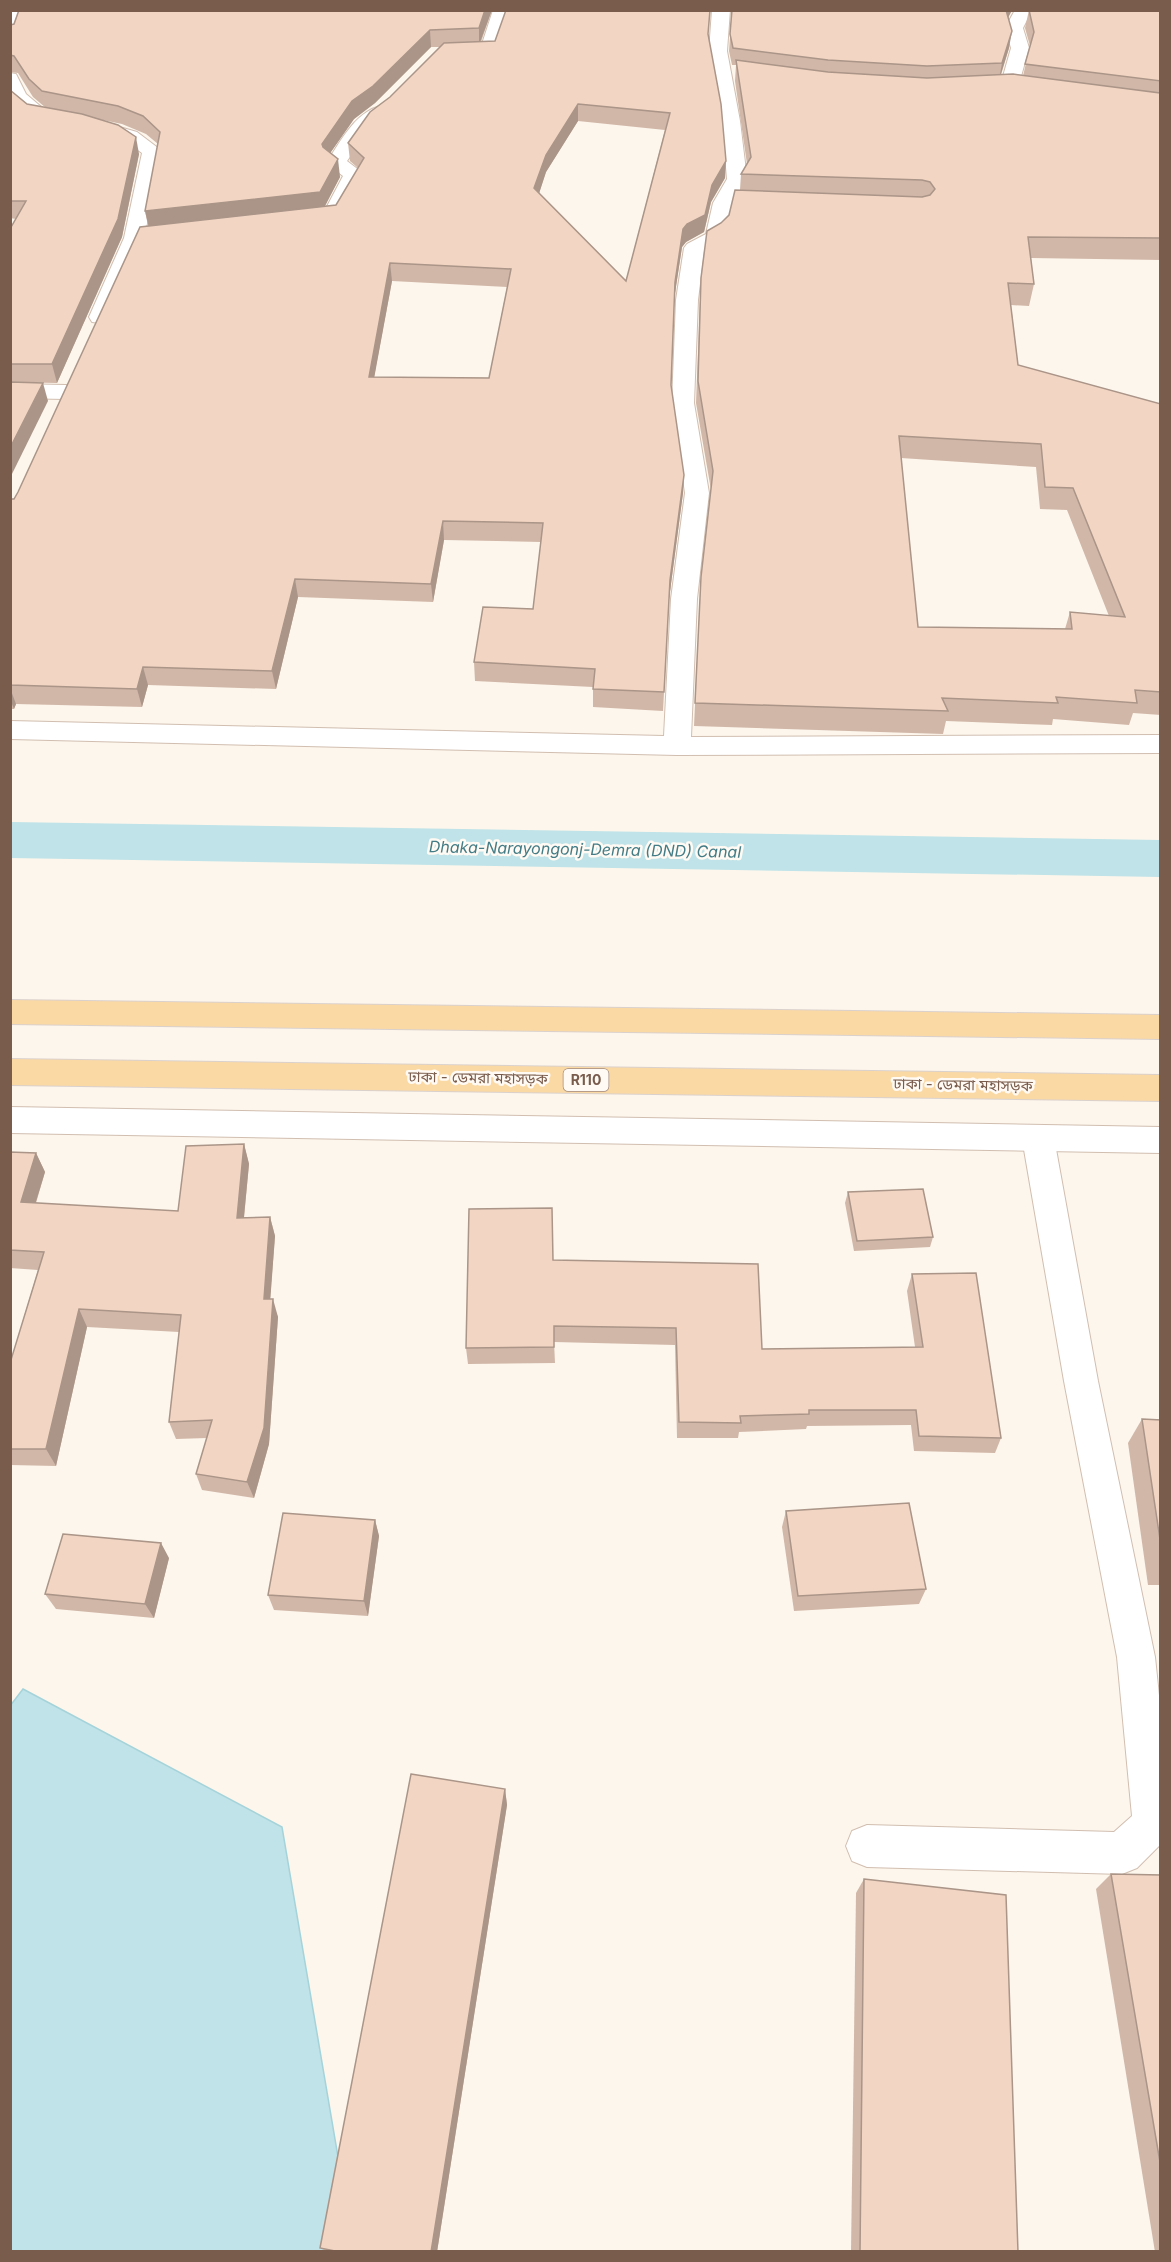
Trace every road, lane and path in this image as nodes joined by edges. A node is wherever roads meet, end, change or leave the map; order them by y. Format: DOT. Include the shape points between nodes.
graph roads {
  1 [pos="19,10"];
  2 [pos="1024,10"];
  3 [pos="570,12"];
  4 [pos="721,12"];
  5 [pos="697,14"];
  6 [pos="10,36"];
  7 [pos="439,53"];
  8 [pos="10,78"];
  9 [pos="1008,88"];
  10 [pos="391,101"];
  11 [pos="723,203"];
  12 [pos="746,204"];
  13 [pos="296,221"];
  14 [pos="157,236"];
  15 [pos="134,238"];
  16 [pos="93,331"];
  17 [pos="10,391"];
  18 [pos="56,414"];
  19 [pos="10,730"];
  20 [pos="1161,744"];
  21 [pos="677,746"];
  22 [pos="10,1012"];
  23 [pos="1161,1028"];
  24 [pos="10,1072"];
  25 [pos="1161,1088"];
  26 [pos="10,1120"];
  27 [pos="1038,1138"];
  28 [pos="1161,1140"];
  29 [pos="867,1846"];
  1 -- 6 [label="street"];
  2 -- 9 [label="street" via="1014,28 1020,48"];
  3 -- 7 [label="street" via="501,12 488,52"];
  4 -- 5 [label="street"];
  4 -- 11 [label="street" via="718,51 730,72 737,179"];
  8 -- 15 [label="street" via="18,97 40,116 130,136 152,151"];
  10 -- 13 [label="street" via="363,123 336,163 354,174 331,217"];
  11 -- 12 [label="street"];
  11 -- 21 [label="street" via="716,237 694,248 687,300 683,403 697,493 684,599"];
  14 -- 15 [label="street"];
  15 -- 16 [label="street"];
  17 -- 18 [label="street" via="71,382"];
  19 -- 21 [label="street"];
  20 -- 21 [label="street"];
  22 -- 23 [label="main road"];
  24 -- 25 [label="main road, ঢাকা - ডেমরা মহাসড়ক / R110"];
  26 -- 27 [label="street"];
  27 -- 28 [label="street"];
  27 -- 29 [label="lane" via="1136,1658 1153,1824 1122,1853"];
}
